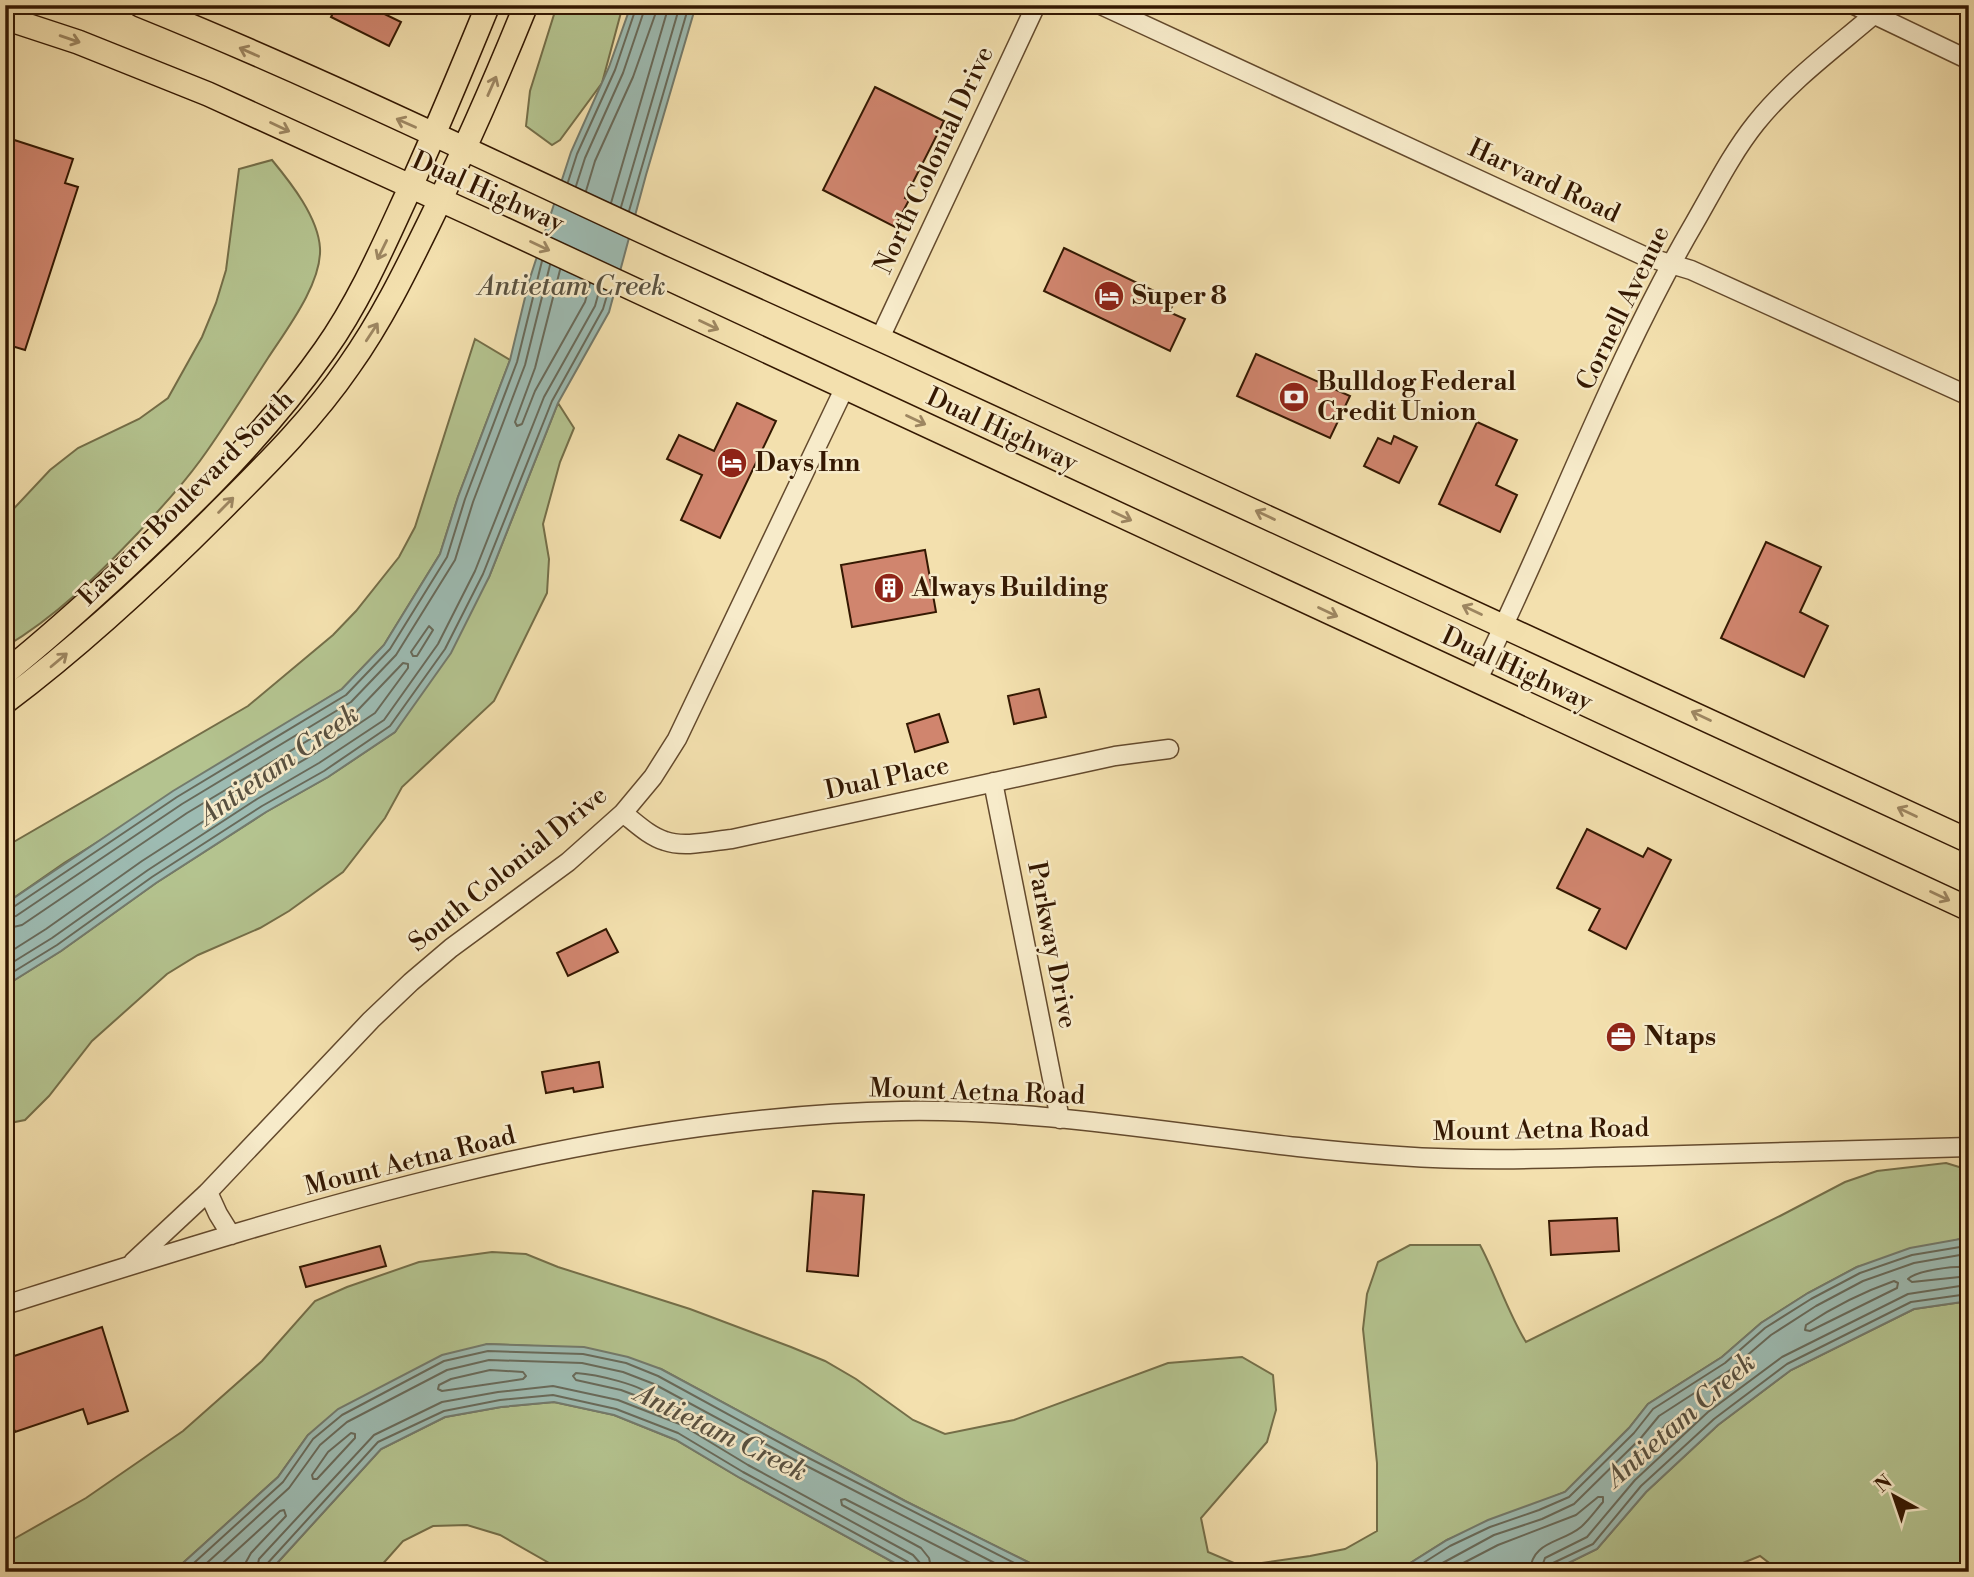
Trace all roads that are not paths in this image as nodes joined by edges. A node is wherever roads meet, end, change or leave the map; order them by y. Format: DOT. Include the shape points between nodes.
graph roads {
  1 [pos="140,5"];
  2 [pos="488,5"];
  3 [pos="526,5"];
  4 [pos="1036,5"];
  5 [pos="1101,5"];
  6 [pos="1854,5"];
  7 [pos="1880,10"];
  8 [pos="5,18"];
  9 [pos="1969,60"];
  10 [pos="434,135"];
  11 [pos="464,149"];
  12 [pos="410,187"];
  13 [pos="440,201"];
  14 [pos="1670,264"];
  15 [pos="880,338"];
  16 [pos="845,387"];
  17 [pos="1969,396"];
  18 [pos="97,593"];
  19 [pos="115,610"];
  20 [pos="1505,625"];
  21 [pos="5,673"];
  22 [pos="1477,681"];
  23 [pos="5,702"];
  24 [pos="1169,748"];
  25 [pos="993,782"];
  26 [pos="623,813"];
  27 [pos="1969,841"];
  28 [pos="1969,909"];
  29 [pos="1060,1119"];
  30 [pos="1969,1147"];
  31 [pos="208,1192"];
  32 [pos="231,1235"];
  33 [pos="129,1266"];
  34 [pos="5,1305"];
  10 -- 1 [label="main road, Dual Highway, one-way"];
  2 -- 10 [label="main road, Eastern Boulevard South"];
  11 -- 3 [label="main road, Eastern Boulevard South, one-way"];
  4 -- 15 [label="street, North Colonial Drive"];
  5 -- 14 [label="street, Harvard Road"];
  6 -- 7 [label="street"];
  7 -- 9 [label="street"];
  7 -- 14 [label="street, Cornell Avenue" via="1785,91 1756,123"];
  8 -- 12 [label="main road, Dual Highway, one-way" via="149,69"];
  10 -- 11 [label="main road, Dual Highway"];
  10 -- 12 [label="main road, Eastern Boulevard South"];
  11 -- 13 [label="main road, Eastern Boulevard South"];
  11 -- 15 [label="main road, Dual Highway"];
  12 -- 13 [label="main road, Dual Highway"];
  12 -- 18 [label="main road, Eastern Boulevard South, one-way" via="358,297 277,412 226,471"];
  13 -- 16 [label="main road, Dual Highway, one-way"];
  19 -- 13 [label="main road, Eastern Boulevard South, one-way" via="296,433 349,367 380,318"];
  14 -- 17 [label="street, Harvard Road"];
  14 -- 20 [label="street, Cornell Avenue"];
  20 -- 15 [label="main road, Dual Highway, one-way"];
  16 -- 22 [label="main road, Dual Highway, one-way"];
  16 -- 26 [label="street, South Colonial Drive" via="677,739"];
  18 -- 19 [label="main road"];
  18 -- 21 [label="main road, Eastern Boulevard South"];
  23 -- 19 [label="main road, Eastern Boulevard South, one-way"];
  20 -- 22 [label="street, Cornell Avenue"];
  27 -- 20 [label="main road, Dual Highway, one-way"];
  22 -- 28 [label="main road, Dual Highway, one-way"];
  24 -- 25 [label="street, Dual Place"];
  25 -- 26 [label="street, Dual Place" via="732,839 689,843 666,842"];
  25 -- 29 [label="street, Parkway Drive"];
  26 -- 31 [label="street, South Colonial Drive" via="568,862 411,982"];
  29 -- 30 [label="street, Mount Aetna Road" via="1358,1154 1470,1161"];
  29 -- 32 [label="street, Mount Aetna Road" via="901,1111 716,1126 470,1170"];
  31 -- 32 [label="street"];
  31 -- 33 [label="street, South Colonial Drive"];
  32 -- 33 [label="street, Mount Aetna Road"];
  33 -- 34 [label="street, Mount Aetna Road"];
}
